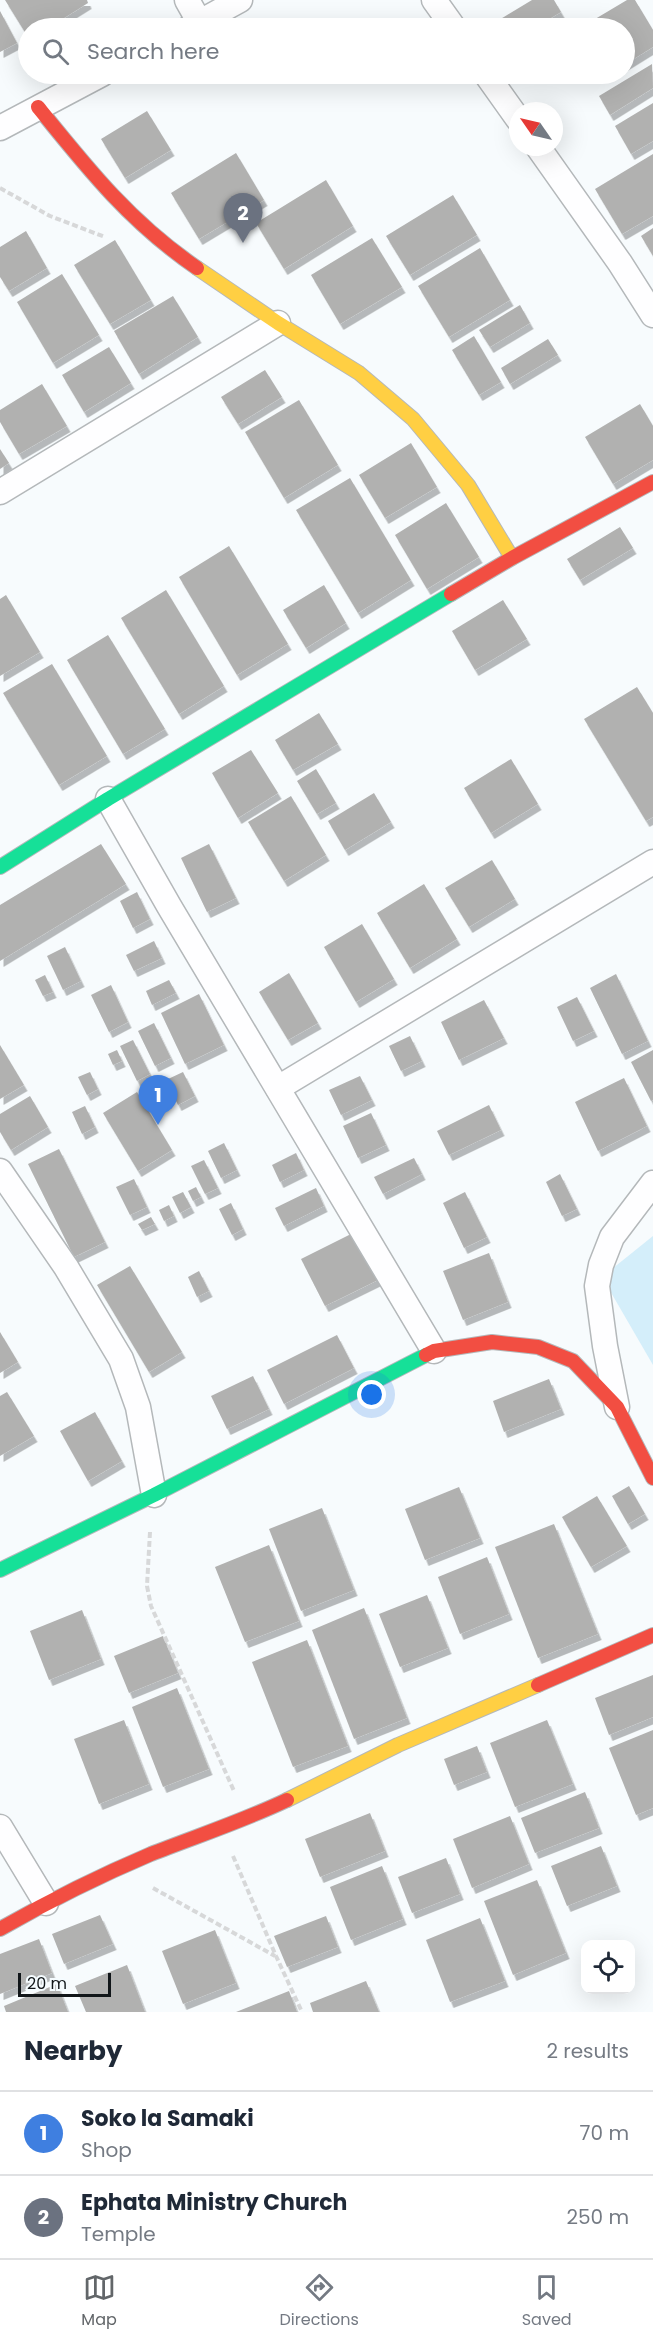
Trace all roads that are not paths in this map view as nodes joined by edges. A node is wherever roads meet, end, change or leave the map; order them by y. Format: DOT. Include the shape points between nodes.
graph roads {
  1 [pos="186,0"];
  2 [pos="240,0"];
  3 [pos="434,0"];
  4 [pos="192,18"];
  5 [pos="208,18"];
  6 [pos="447,18"];
  7 [pos="83,84"];
  8 [pos="493,84"];
  9 [pos="509,106"];
  10 [pos="38,107"];
  11 [pos="0,128"];
  12 [pos="544,156"];
  13 [pos="653,315"];
  14 [pos="278,323"];
  15 [pos="653,482"];
  16 [pos="0,492"];
  17 [pos="512,558"];
  18 [pos="108,799"];
  19 [pos="653,862"];
  20 [pos="0,867"];
  21 [pos="278,1088"];
  22 [pos="0,1171"];
  23 [pos="653,1183"];
  24 [pos="434,1351"];
  25 [pos="617,1407"];
  26 [pos="653,1478"];
  27 [pos="154,1495"];
  28 [pos="0,1570"];
  29 [pos="651,1641"];
  30 [pos="0,1827"];
  31 [pos="46,1903"];
  32 [pos="0,1929"];
  1 -- 4 [label="street"];
  2 -- 5 [label="street"];
  3 -- 6 [label="street"];
  7 -- 10 [label="street"];
  8 -- 9 [label="street"];
  10 -- 11 [label="street"];
  10 -- 14 [label="street" via="121,206 168,248"];
  12 -- 13 [label="street"];
  14 -- 16 [label="street"];
  14 -- 17 [label="street" via="359,373 413,418 468,485"];
  15 -- 17 [label="street"];
  17 -- 18 [label="street"];
  18 -- 20 [label="street"];
  18 -- 21 [label="street"];
  19 -- 21 [label="street"];
  21 -- 24 [label="street"];
  22 -- 27 [label="street" via="66,1266 122,1359 138,1407"];
  23 -- 25 [label="street" via="612,1237 597,1286"];
  24 -- 25 [label="street" via="492,1342 538,1347 573,1361"];
  24 -- 27 [label="street"];
  25 -- 26 [label="street"];
  27 -- 28 [label="street"];
  29 -- 31 [label="street" via="398,1745 247,1819 106,1874"];
  30 -- 31 [label="street"];
  31 -- 32 [label="street"];
}
